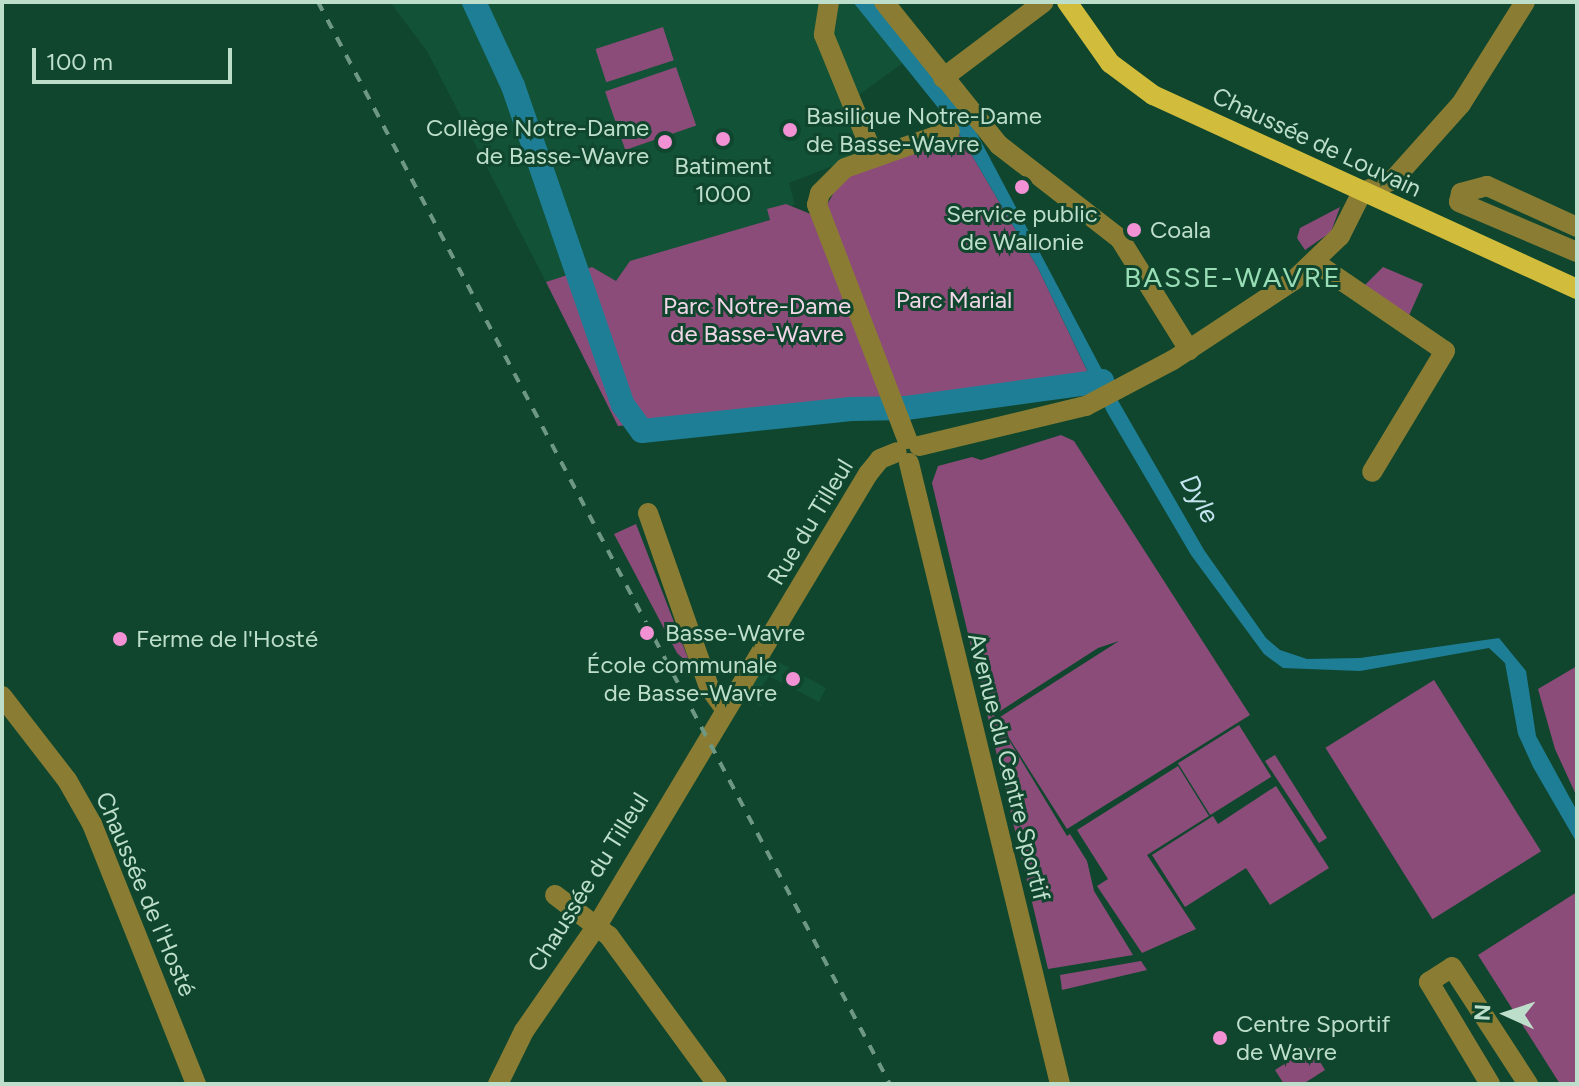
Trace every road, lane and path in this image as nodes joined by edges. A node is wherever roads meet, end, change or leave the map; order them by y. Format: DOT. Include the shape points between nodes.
graph roads {
  1 [pos="829,2"];
  2 [pos="884,2"];
  3 [pos="1044,2"];
  4 [pos="1067,2"];
  5 [pos="1525,2"];
  6 [pos="943,78"];
  7 [pos="950,131"];
  8 [pos="874,157"];
  9 [pos="1362,192"];
  10 [pos="1577,227"];
  11 [pos="1577,252"];
  12 [pos="1316,263"];
  13 [pos="1577,289"];
  14 [pos="1189,350"];
  15 [pos="908,450"];
  16 [pos="1372,472"];
  17 [pos="648,513"];
  18 [pos="2,696"];
  19 [pos="725,709"];
  20 [pos="555,895"];
  21 [pos="598,924"];
  22 [pos="196,1084"];
  23 [pos="498,1084"];
  24 [pos="717,1084"];
  25 [pos="1060,1084"];
  26 [pos="1490,1084"];
  27 [pos="1528,1084"];
  1 -- 8 [label="street" via="824,35"];
  2 -- 6 [label="street"];
  3 -- 6 [label="street"];
  4 -- 9 [label="main road, Chaussée de Louvain" via="1097,48 1138,85"];
  5 -- 9 [label="street" via="1461,104 1427,144 1393,180"];
  6 -- 14 [label="street" via="999,145 1120,239"];
  7 -- 8 [label="street"];
  8 -- 15 [label="street, Avenue du Centre Sportif" via="845,168 820,193 819,216 899,410"];
  9 -- 12 [label="street, Rue du Tilleul" via="1340,236"];
  9 -- 13 [label="main road, Chaussée de Louvain"];
  10 -- 11 [label="street" via="1487,186 1469,187 1459,202"];
  12 -- 14 [label="street, Rue du Tilleul"];
  12 -- 16 [label="street" via="1445,351"];
  14 -- 15 [label="street, Rue du Tilleul" via="1092,403"];
  15 -- 19 [label="street, Rue du Tilleul" via="880,459 868,474"];
  15 -- 25 [label="street, Avenue du Centre Sportif"];
  17 -- 19 [label="street" via="709,687"];
  18 -- 22 [label="street, Chaussée de l'Hosté" via="67,780 92,824"];
  19 -- 21 [label="street, Chaussée du Tilleul"];
  20 -- 21 [label="street"];
  21 -- 23 [label="street, Chaussée du Tilleul" via="524,1031"];
  21 -- 24 [label="street"];
  26 -- 27 [label="street" via="1429,982 1452,967"];
}
